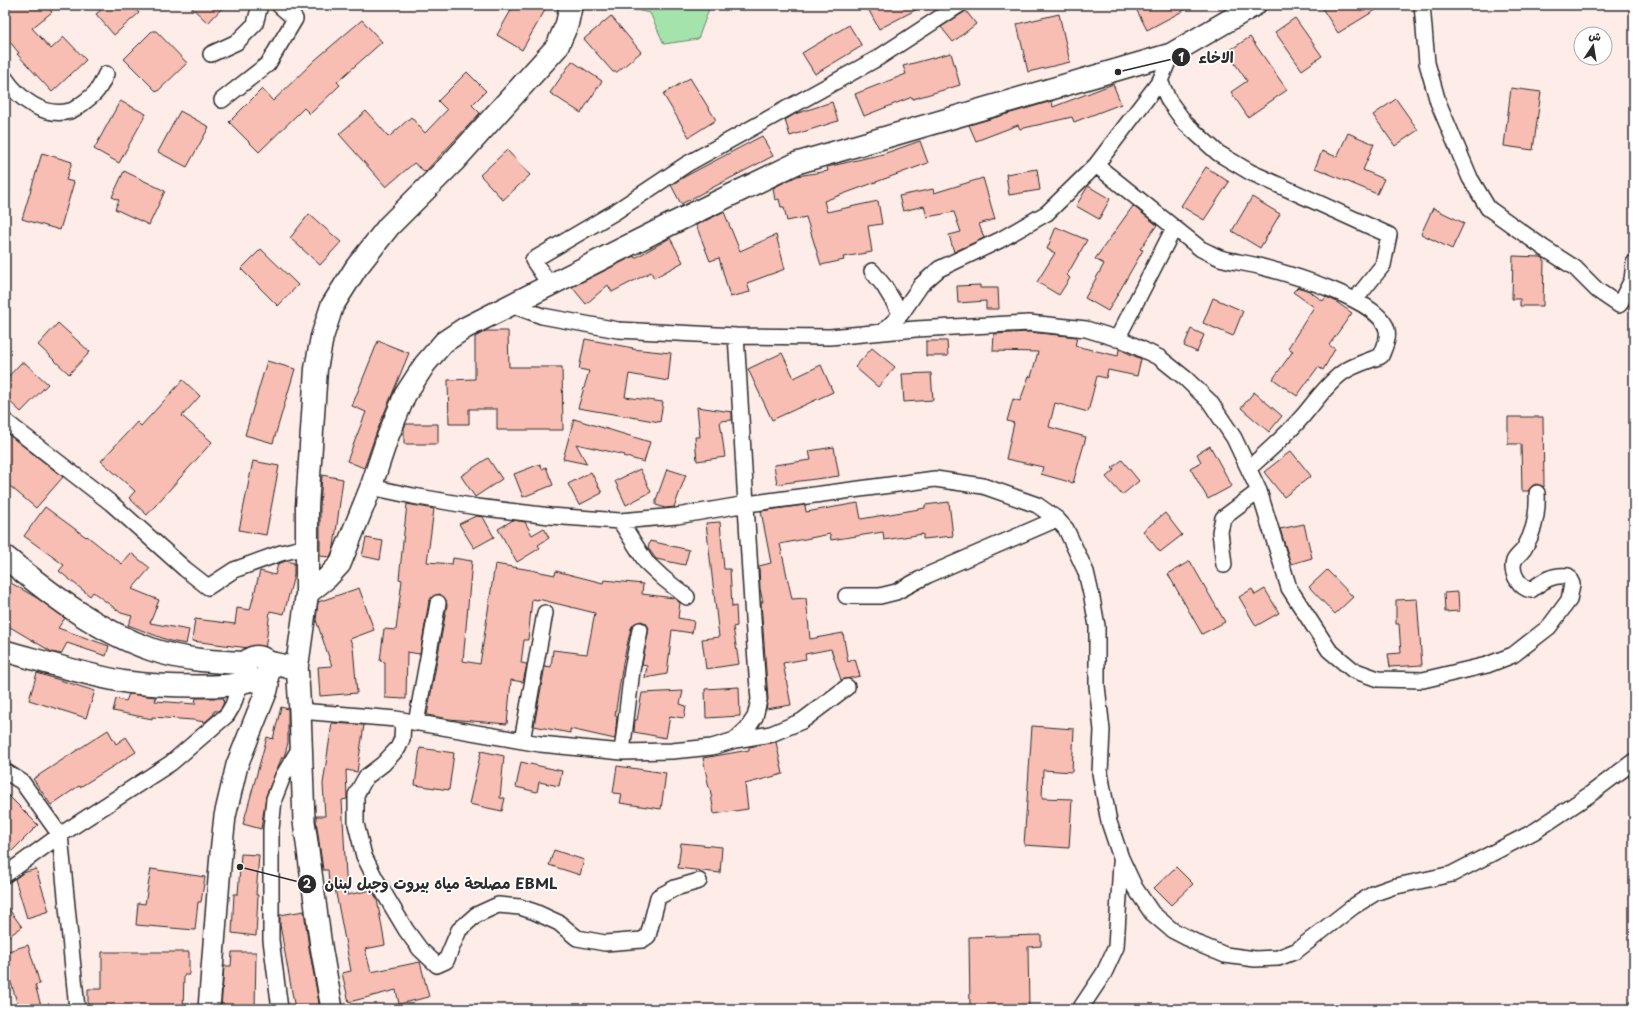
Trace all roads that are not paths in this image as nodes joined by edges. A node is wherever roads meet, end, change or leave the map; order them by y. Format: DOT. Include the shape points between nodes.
graph roads {
  1 [pos="260,5"];
  2 [pos="279,5"];
  3 [pos="571,5"];
  4 [pos="959,5"];
  5 [pos="1255,5"];
  6 [pos="1422,5"];
  7 [pos="211,54"];
  8 [pos="1171,54"];
  9 [pos="106,74"];
  10 [pos="5,78"];
  11 [pos="1160,81"];
  12 [pos="222,100"];
  13 [pos="1096,165"];
  14 [pos="1174,228"];
  15 [pos="1634,263"];
  16 [pos="872,271"];
  17 [pos="550,285"];
  18 [pos="1354,300"];
  19 [pos="512,305"];
  20 [pos="901,314"];
  21 [pos="883,332"];
  22 [pos="736,336"];
  23 [pos="1117,339"];
  24 [pos="5,421"];
  25 [pos="1248,468"];
  26 [pos="371,487"];
  27 [pos="1260,490"];
  28 [pos="1537,493"];
  29 [pos="747,504"];
  30 [pos="1057,519"];
  31 [pos="620,522"];
  32 [pos="307,550"];
  33 [pos="5,558"];
  34 [pos="1224,565"];
  35 [pos="307,594"];
  36 [pos="846,596"];
  37 [pos="687,597"];
  38 [pos="438,603"];
  39 [pos="545,613"];
  40 [pos="640,630"];
  41 [pos="5,651"];
  42 [pos="297,664"];
  43 [pos="254,673"];
  44 [pos="848,687"];
  45 [pos="300,711"];
  46 [pos="410,722"];
  47 [pos="735,740"];
  48 [pos="522,741"];
  49 [pos="302,746"];
  50 [pos="622,752"];
  51 [pos="1634,761"];
  52 [pos="5,771"];
  53 [pos="60,835"];
  54 [pos="1121,858"];
  55 [pos="5,875"];
  56 [pos="700,881"];
  57 [pos="77,1009"];
  58 [pos="209,1009"];
  59 [pos="280,1009"];
  60 [pos="332,1009"];
  61 [pos="1080,1009"];
  1 -- 7 [label="street" via="255,24 237,42"];
  2 -- 12 [label="street" via="295,19 268,64"];
  3 -- 32 [label="main road" via="567,24 557,47 453,162 389,226 356,268 332,306 322,337 316,369 307,507"];
  4 -- 17 [label="street" via="878,58 687,164 614,212 533,260"];
  5 -- 8 [label="street"];
  6 -- 15 [label="street" via="1427,63 1438,102 1470,178 1488,208 1575,268 1597,290 1619,305 1632,280"];
  8 -- 11 [label="street"];
  8 -- 17 [label="street" via="797,163"];
  9 -- 10 [label="street" via="96,93 71,111 48,112 32,105 12,89"];
  11 -- 13 [label="street"];
  11 -- 18 [label="street" via="1169,101 1185,123 1218,153 1250,172 1389,235 1383,265"];
  13 -- 14 [label="street"];
  13 -- 20 [label="street" via="1048,213 1000,240 939,269 928,278"];
  14 -- 18 [label="street" via="1201,249 1219,257 1290,274"];
  14 -- 23 [label="street"];
  16 -- 20 [label="street"];
  17 -- 19 [label="street"];
  18 -- 25 [label="street" via="1382,319 1387,330 1381,356 1342,373 1282,438"];
  19 -- 22 [label="street" via="542,316 618,330"];
  19 -- 26 [label="street" via="465,328 444,342 425,364 405,396"];
  20 -- 21 [label="street"];
  21 -- 22 [label="street" via="830,336"];
  21 -- 23 [label="street" via="1029,323 1086,329"];
  22 -- 29 [label="street"];
  23 -- 25 [label="street" via="1160,358 1210,402 1234,438"];
  24 -- 32 [label="street" via="111,503 184,569 208,587 234,570 281,553 298,549"];
  25 -- 27 [label="street"];
  26 -- 31 [label="street" via="477,507"];
  26 -- 35 [label="street" via="340,564"];
  27 -- 28 [label="street" via="1289,588 1330,650 1353,670 1378,679 1423,680 1486,665 1513,655 1549,627 1569,600 1572,584 1568,576 1559,574 1546,579 1531,590 1524,588 1514,572 1514,562 1525,548 1535,524"];
  27 -- 34 [label="street" via="1224,518 1220,532"];
  29 -- 30 [label="street" via="935,479 982,486 1037,505"];
  29 -- 31 [label="street" via="677,516"];
  29 -- 47 [label="street" via="759,700 755,717"];
  30 -- 36 [label="street" via="947,566 896,592 880,596"];
  30 -- 54 [label="street" via="1066,529 1076,548 1086,572 1092,598 1097,626 1097,686 1102,730 1100,773 1109,822"];
  31 -- 37 [label="street" via="646,562"];
  32 -- 35 [label="main road"];
  33 -- 43 [label="main road" via="54,597 112,634 154,650 217,662"];
  35 -- 42 [label="main road"];
  38 -- 46 [label="street"];
  39 -- 48 [label="street"];
  40 -- 50 [label="street" via="632,670"];
  41 -- 43 [label="street" via="126,682 171,686 226,686"];
  42 -- 43 [label="main road"];
  42 -- 45 [label="street"];
  43 -- 53 [label="street" via="227,715 172,763"];
  43 -- 58 [label="street" via="268,685 237,765 225,816"];
  44 -- 47 [label="street" via="802,721 771,734"];
  45 -- 46 [label="street"];
  45 -- 49 [label="street"];
  46 -- 48 [label="street"];
  46 -- 56 [label="street" via="398,748 366,777 356,794 356,824 364,856 375,878 406,930 420,949 437,965 446,961 459,930 476,915 498,905 520,907 536,912 559,923 577,938 605,943 642,940 648,936 658,896"];
  47 -- 50 [label="street" via="712,747"];
  48 -- 50 [label="street"];
  49 -- 59 [label="street" via="283,776 274,799 271,829 271,940"];
  49 -- 60 [label="street" via="304,821 320,946"];
  51 -- 54 [label="street" via="1535,831 1452,874 1375,893 1354,906 1296,952 1278,958 1255,959 1226,955 1172,930 1152,913 1134,888"];
  52 -- 53 [label="street" via="22,782"];
  53 -- 55 [label="street"];
  53 -- 57 [label="street"];
  54 -- 61 [label="street" via="1116,947 1104,973"];
}
